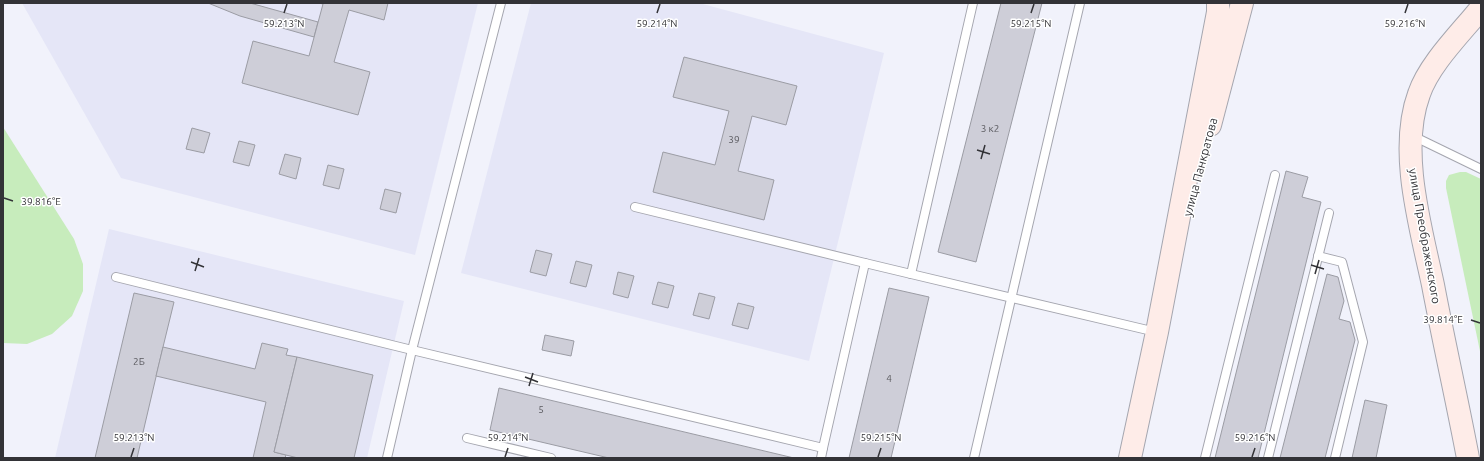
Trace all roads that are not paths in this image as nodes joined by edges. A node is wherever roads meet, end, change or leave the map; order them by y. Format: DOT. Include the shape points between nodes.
graph roads {
  1 [pos="501,3"];
  2 [pos="973,3"];
  3 [pos="1080,3"];
  4 [pos="1218,3"];
  5 [pos="1242,3"];
  6 [pos="1481,8"];
  7 [pos="1410,135"];
  8 [pos="1481,169"];
  9 [pos="1275,175"];
  10 [pos="635,207"];
  11 [pos="1329,213"];
  12 [pos="1318,256"];
  13 [pos="865,263"];
  14 [pos="911,274"];
  15 [pos="116,277"];
  16 [pos="1012,298"];
  17 [pos="1157,332"];
  18 [pos="412,350"];
  19 [pos="467,438"];
  20 [pos="823,448"];
  21 [pos="387,458"];
  22 [pos="551,458"];
  23 [pos="821,458"];
  24 [pos="974,458"];
  25 [pos="1130,458"];
  26 [pos="1205,458"];
  27 [pos="1268,458"];
  28 [pos="1335,458"];
  29 [pos="1468,458"];
  1 -- 18 [label="lane"];
  2 -- 14 [label="lane"];
  3 -- 16 [label="lane"];
  4 -- 17 [label="main road, улица Панкратова"];
  5 -- 17 [label="main road, улица Панкратова"];
  6 -- 7 [label="main road, улица Преображенского" via="1425,79 1418,95"];
  7 -- 8 [label="lane"];
  7 -- 29 [label="main road, улица Преображенского" via="1412,175 1419,219"];
  9 -- 26 [label="lane"];
  10 -- 13 [label="lane"];
  11 -- 12 [label="lane"];
  12 -- 27 [label="lane"];
  12 -- 28 [label="lane" via="1342,262 1363,342"];
  13 -- 14 [label="lane"];
  13 -- 20 [label="lane"];
  14 -- 16 [label="lane"];
  15 -- 18 [label="lane"];
  16 -- 17 [label="lane"];
  16 -- 24 [label="lane"];
  17 -- 25 [label="main road, улица Панкратова"];
  18 -- 20 [label="lane"];
  18 -- 21 [label="lane"];
  19 -- 22 [label="lane"];
  20 -- 23 [label="lane"];
}
